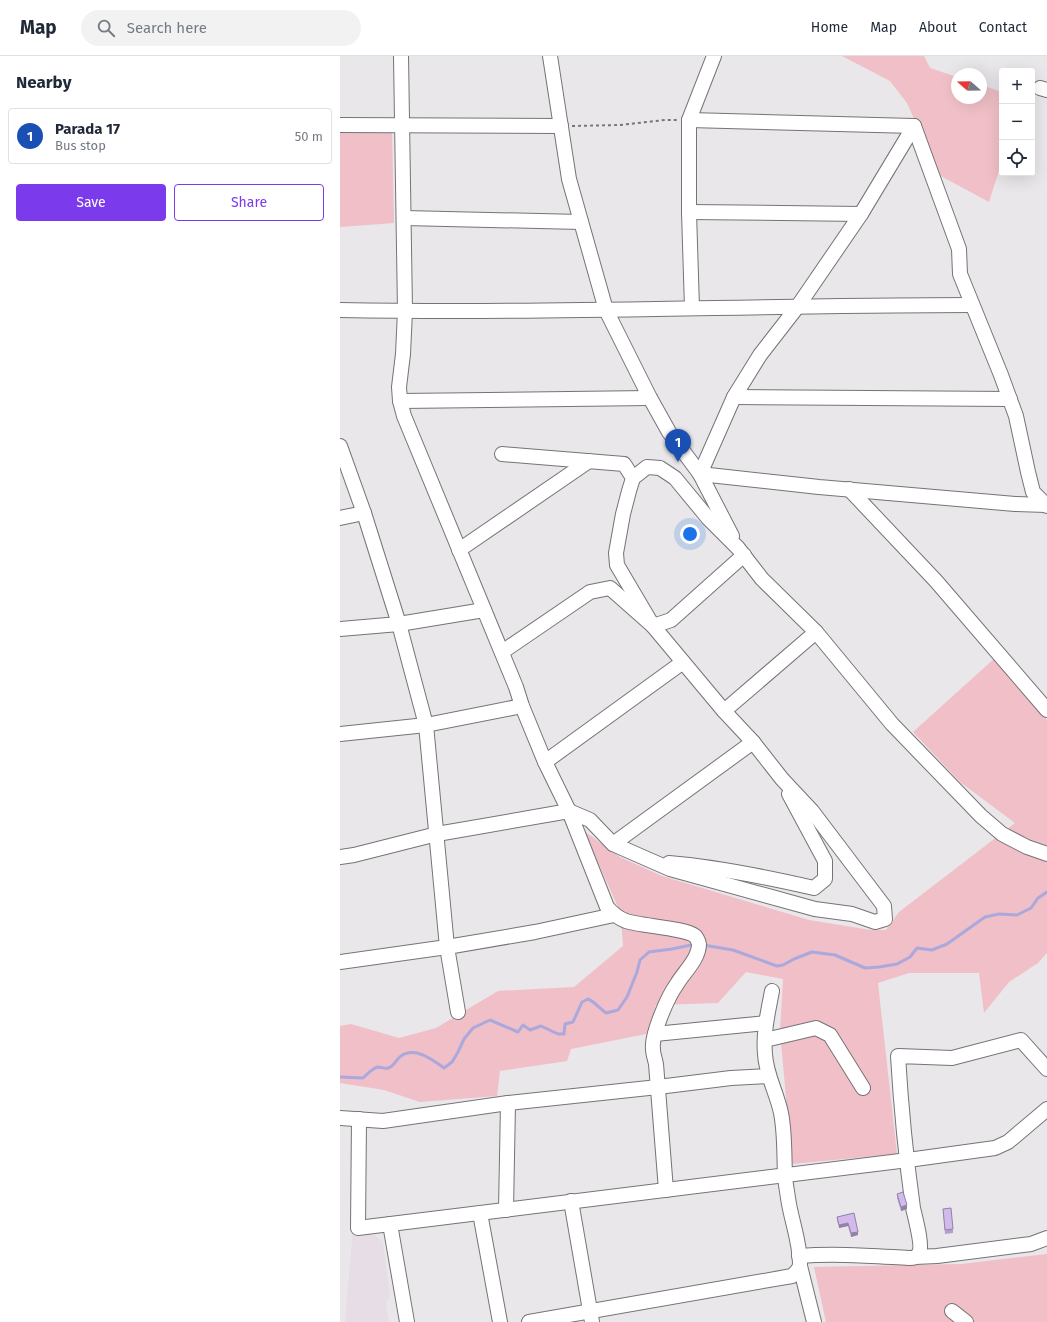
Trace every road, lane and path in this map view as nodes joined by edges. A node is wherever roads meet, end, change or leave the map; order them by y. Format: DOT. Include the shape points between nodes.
graph roads {
  1 [pos="401,56"];
  2 [pos="550,56"];
  3 [pos="714,56"];
  4 [pos="689,120"];
  5 [pos="340,125"];
  6 [pos="403,125"];
  7 [pos="561,126"];
  8 [pos="914,126"];
  9 [pos="689,212"];
  10 [pos="860,214"];
  11 [pos="404,218"];
  12 [pos="581,222"];
  13 [pos="972,305"];
  14 [pos="798,306"];
  15 [pos="692,308"];
  16 [pos="340,310"];
  17 [pos="606,310"];
  18 [pos="405,311"];
  19 [pos="734,397"];
  20 [pos="650,398"];
  21 [pos="1010,399"];
  22 [pos="400,401"];
  23 [pos="340,446"];
  24 [pos="502,454"];
  25 [pos="589,461"];
  26 [pos="700,474"];
  27 [pos="633,478"];
  28 [pos="849,489"];
  29 [pos="1047,505"];
  30 [pos="364,513"];
  31 [pos="340,518"];
  32 [pos="460,550"];
  33 [pos="741,552"];
  34 [pos="484,610"];
  35 [pos="399,624"];
  36 [pos="653,626"];
  37 [pos="340,629"];
  38 [pos="816,632"];
  39 [pos="502,652"];
  40 [pos="683,662"];
  41 [pos="522,706"];
  42 [pos="1047,710"];
  43 [pos="724,711"];
  44 [pos="426,724"];
  45 [pos="340,734"];
  46 [pos="753,742"];
  47 [pos="545,762"];
  48 [pos="782,779"];
  49 [pos="569,811"];
  50 [pos="437,834"];
  51 [pos="613,844"];
  52 [pos="340,850"];
  53 [pos="1047,854"];
  54 [pos="347,856"];
  55 [pos="651,861"];
  56 [pos="614,915"];
  57 [pos="447,947"];
  58 [pos="340,962"];
  59 [pos="772,991"];
  60 [pos="458,1012"];
  61 [pos="766,1024"];
  62 [pos="655,1034"];
  63 [pos="765,1040"];
  64 [pos="1047,1069"];
  65 [pos="769,1076"];
  66 [pos="658,1087"];
  67 [pos="863,1088"];
  68 [pos="508,1103"];
  69 [pos="1047,1109"];
  70 [pos="340,1118"];
  71 [pos="359,1119"];
  72 [pos="908,1160"];
  73 [pos="785,1175"];
  74 [pos="666,1190"];
  75 [pos="571,1201"];
  76 [pos="506,1210"];
  77 [pos="480,1213"];
  78 [pos="390,1224"];
  79 [pos="1047,1238"];
  80 [pos="916,1257"];
  81 [pos="800,1261"];
  82 [pos="952,1311"];
  83 [pos="591,1317"];
  84 [pos="407,1322"];
  85 [pos="500,1322"];
  86 [pos="529,1322"];
  87 [pos="814,1322"];
  88 [pos="966,1322"];
  1 -- 6 [label="street"];
  2 -- 7 [label="street"];
  3 -- 4 [label="street"];
  4 -- 7 [label="path"];
  4 -- 8 [label="street"];
  4 -- 9 [label="street"];
  5 -- 6 [label="street"];
  6 -- 7 [label="street"];
  6 -- 11 [label="street"];
  7 -- 12 [label="street" via="569,179"];
  8 -- 10 [label="street"];
  8 -- 13 [label="street" via="959,249 960,274"];
  9 -- 10 [label="street"];
  9 -- 15 [label="street"];
  10 -- 14 [label="street"];
  11 -- 12 [label="street"];
  11 -- 18 [label="street"];
  12 -- 17 [label="street"];
  13 -- 14 [label="street"];
  13 -- 21 [label="street"];
  14 -- 15 [label="street"];
  14 -- 19 [label="street" via="760,355"];
  15 -- 17 [label="street"];
  16 -- 18 [label="street"];
  17 -- 18 [label="street"];
  17 -- 20 [label="street"];
  18 -- 22 [label="street"];
  19 -- 21 [label="street"];
  19 -- 26 [label="street"];
  20 -- 22 [label="street"];
  20 -- 26 [label="street" via="669,432"];
  21 -- 29 [label="street" via="1033,492"];
  22 -- 32 [label="street"];
  23 -- 30 [label="street"];
  24 -- 25 [label="street"];
  25 -- 27 [label="street" via="624,464"];
  25 -- 32 [label="street"];
  26 -- 28 [label="street"];
  26 -- 33 [label="street"];
  27 -- 33 [label="street" via="647,467 660,468 675,478"];
  27 -- 36 [label="street" via="622,514 616,553 617,565"];
  28 -- 29 [label="street"];
  28 -- 42 [label="street" via="936,581"];
  30 -- 31 [label="street"];
  30 -- 35 [label="street"];
  32 -- 34 [label="street"];
  33 -- 36 [label="street" via="671,620"];
  33 -- 38 [label="street" via="762,579"];
  34 -- 35 [label="street"];
  34 -- 39 [label="street"];
  35 -- 37 [label="street"];
  35 -- 44 [label="street"];
  36 -- 39 [label="street" via="610,588 590,592"];
  36 -- 40 [label="street"];
  38 -- 43 [label="street"];
  38 -- 53 [label="street" via="892,724 981,816 1002,834"];
  39 -- 41 [label="street"];
  40 -- 43 [label="street"];
  40 -- 47 [label="street"];
  41 -- 44 [label="street"];
  41 -- 47 [label="street"];
  43 -- 46 [label="street"];
  44 -- 45 [label="street"];
  44 -- 50 [label="street"];
  46 -- 48 [label="street"];
  46 -- 51 [label="street"];
  47 -- 49 [label="street"];
  48 -- 55 [label="street" via="825,861 825,878 814,888 748,873"];
  48 -- 55 [label="street" via="812,811 884,906 885,919 875,922 852,914 815,909 670,869"];
  49 -- 50 [label="street"];
  49 -- 51 [label="street" via="590,820"];
  49 -- 56 [label="street" via="606,907"];
  50 -- 54 [label="street"];
  50 -- 57 [label="street"];
  51 -- 55 [label="street"];
  52 -- 54 [label="street"];
  56 -- 57 [label="street"];
  56 -- 62 [label="street" via="636,924 687,932 695,936 699,943 696,955 676,985"];
  57 -- 58 [label="street"];
  57 -- 60 [label="street"];
  59 -- 61 [label="street"];
  61 -- 62 [label="street"];
  61 -- 63 [label="street"];
  62 -- 66 [label="street" via="652,1049"];
  63 -- 65 [label="street"];
  63 -- 67 [label="street" via="816,1028 830,1035"];
  64 -- 72 [label="street" via="1021,1040 952,1058 898,1056 902,1119"];
  65 -- 66 [label="street"];
  65 -- 73 [label="street" via="781,1114"];
  66 -- 68 [label="street"];
  66 -- 74 [label="street"];
  68 -- 71 [label="street" via="383,1121"];
  68 -- 76 [label="street"];
  69 -- 72 [label="street" via="1008,1142 995,1148"];
  70 -- 71 [label="street"];
  71 -- 78 [label="street" via="358,1228"];
  72 -- 73 [label="street"];
  72 -- 80 [label="street" via="920,1246"];
  73 -- 74 [label="street"];
  73 -- 81 [label="street"];
  74 -- 75 [label="street"];
  75 -- 76 [label="street"];
  75 -- 83 [label="street"];
  76 -- 77 [label="street"];
  77 -- 78 [label="street"];
  77 -- 85 [label="street"];
  78 -- 84 [label="street"];
  79 -- 80 [label="street" via="1031,1244"];
  80 -- 81 [label="street" via="818,1254"];
  81 -- 83 [label="street" via="797,1272 792,1276"];
  81 -- 87 [label="street"];
  82 -- 88 [label="street"];
  83 -- 86 [label="street"];
}
